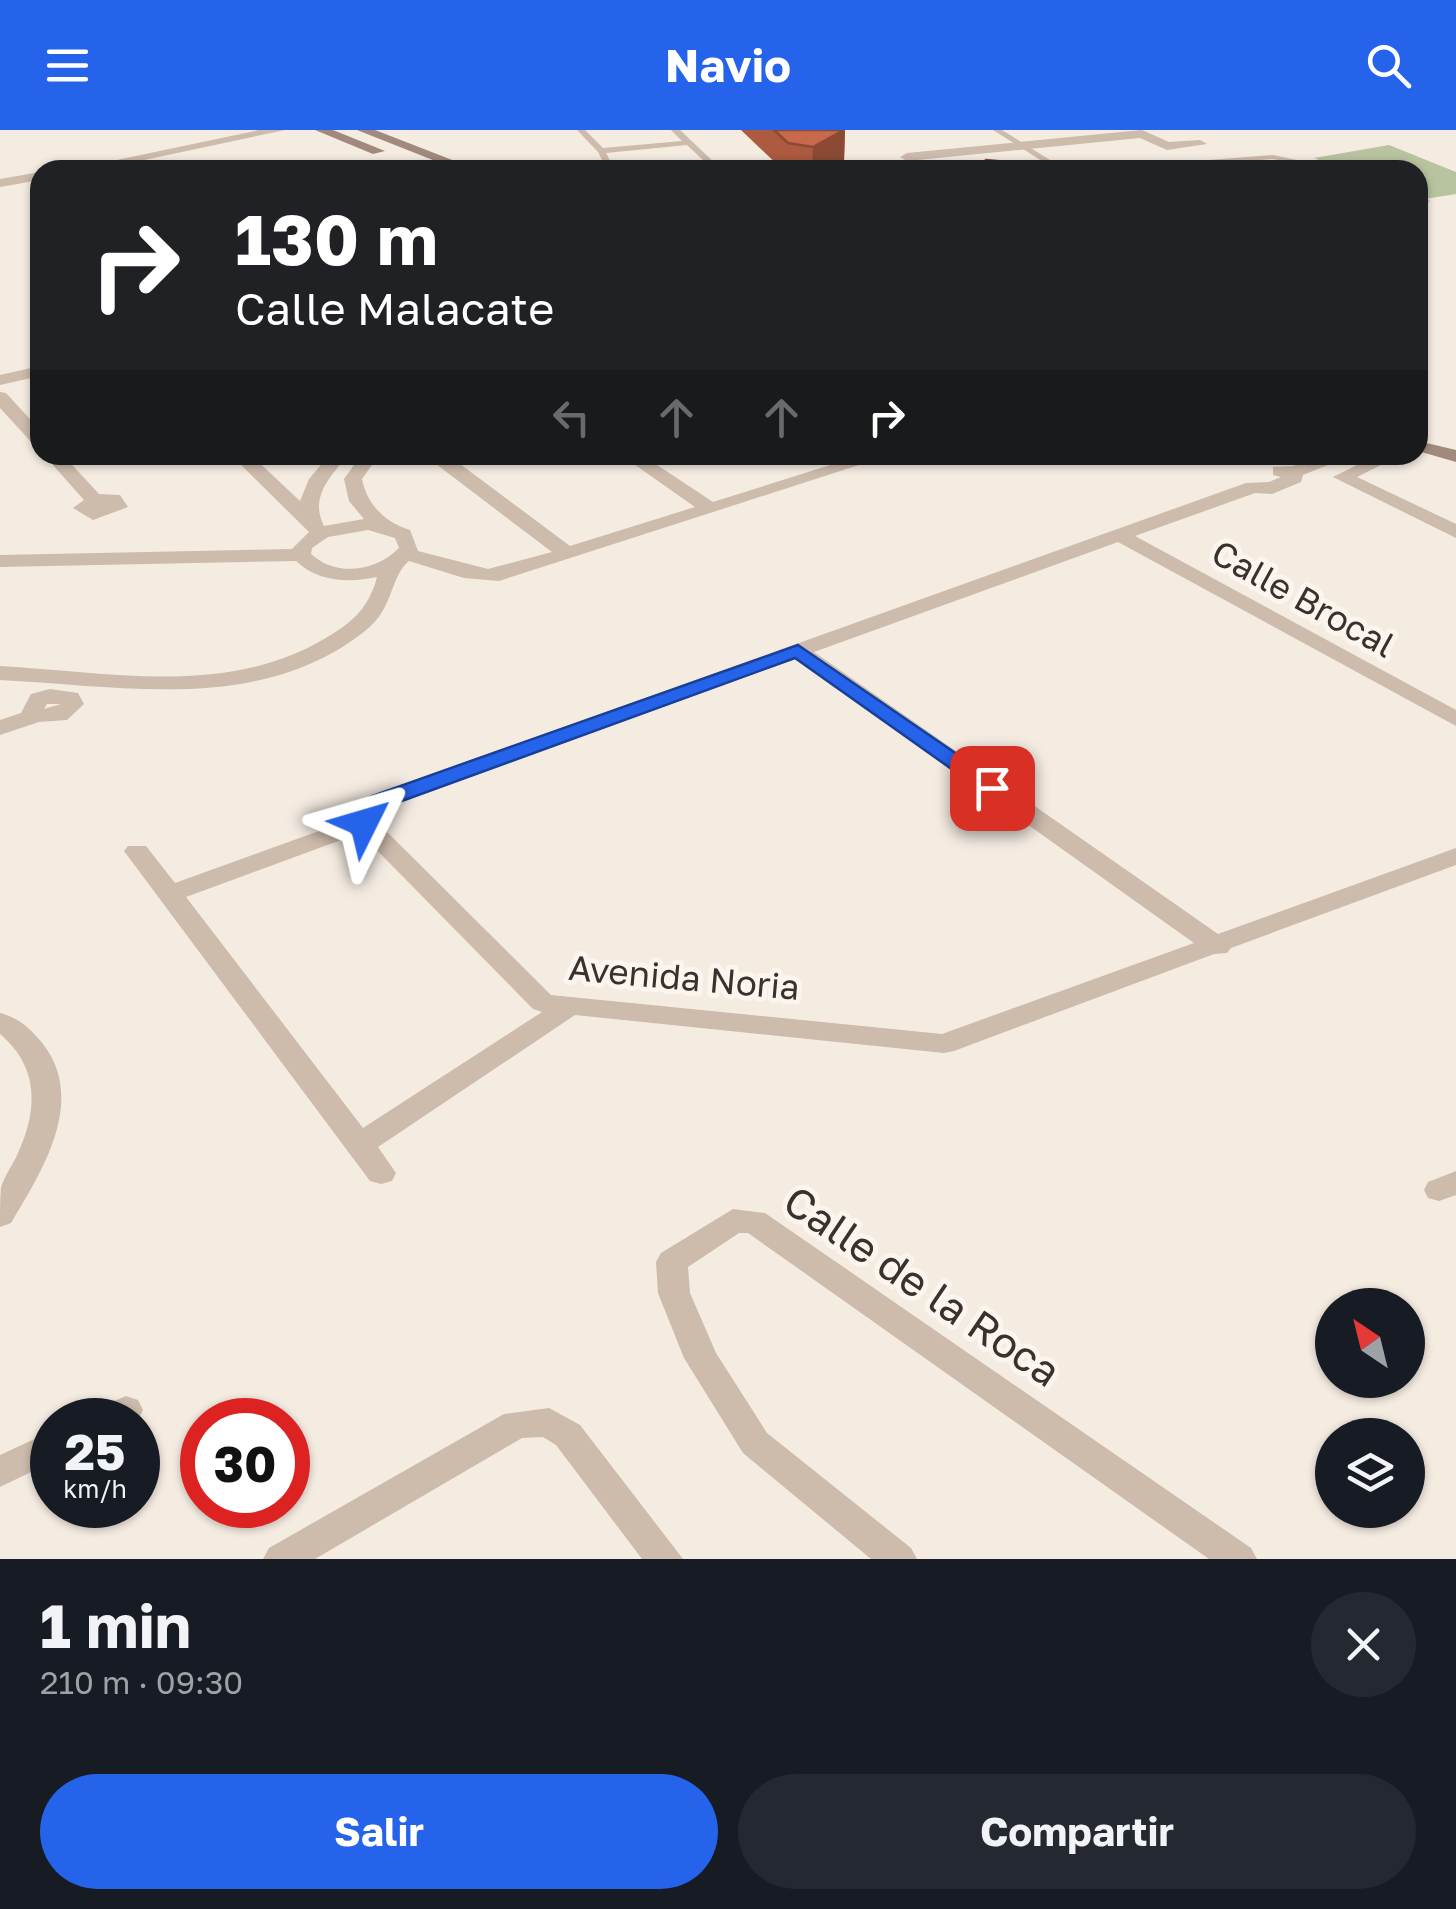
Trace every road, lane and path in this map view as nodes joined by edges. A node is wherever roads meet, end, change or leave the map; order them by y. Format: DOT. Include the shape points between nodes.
graph roads {
  1 [pos="279,130"];
  2 [pos="322,130"];
  3 [pos="363,130"];
  4 [pos="581,130"];
  5 [pos="675,130"];
  6 [pos="997,130"];
  7 [pos="688,142"];
  8 [pos="1200,144"];
  9 [pos="1022,146"];
  10 [pos="601,151"];
  11 [pos="907,157"];
  12 [pos="135,160"];
  13 [pos="400,160"];
  14 [pos="444,160"];
  15 [pos="605,160"];
  16 [pos="708,160"];
  17 [pos="1045,160"];
  18 [pos="1246,160"];
  19 [pos="1284,160"];
  20 [pos="30,178"];
  21 [pos="0,183"];
  22 [pos="30,373"];
  23 [pos="0,380"];
  24 [pos="0,397"];
  25 [pos="30,430"];
  26 [pos="1428,436"];
  27 [pos="1456,443"];
  28 [pos="1428,449"];
  29 [pos="1456,456"];
  30 [pos="62,465"];
  31 [pos="250,465"];
  32 [pos="329,465"];
  33 [pos="362,465"];
  34 [pos="454,465"];
  35 [pos="645,465"];
  36 [pos="837,465"];
  37 [pos="851,465"];
  38 [pos="1315,465"];
  39 [pos="1369,465"];
  40 [pos="842,468"];
  41 [pos="318,477"];
  42 [pos="268,482"];
  43 [pos="94,500"];
  44 [pos="710,508"];
  45 [pos="386,526"];
  46 [pos="313,528"];
  47 [pos="1456,532"];
  48 [pos="1119,535"];
  49 [pos="566,553"];
  50 [pos="300,555"];
  51 [pos="398,560"];
  52 [pos="0,561"];
  53 [pos="798,651"];
  54 [pos="0,672"];
  55 [pos="36,716"];
  56 [pos="1456,720"];
  57 [pos="0,728"];
  58 [pos="364,823"];
  59 [pos="137,851"];
  60 [pos="1456,856"];
  61 [pos="170,894"];
  62 [pos="1218,947"];
  63 [pos="570,1006"];
  64 [pos="0,1022"];
  65 [pos="360,1144"];
  66 [pos="382,1172"];
  67 [pos="13,1176"];
  68 [pos="0,1215"];
  69 [pos="30,1457"];
  70 [pos="0,1472"];
  71 [pos="282,1559"];
  72 [pos="664,1559"];
  73 [pos="898,1559"];
  74 [pos="1238,1559"];
  1 -- 12 [label="street"];
  2 -- 13 [label="main road"];
  3 -- 14 [label="main road"];
  4 -- 10 [label="lane"];
  5 -- 7 [label="lane"];
  6 -- 9 [label="lane"];
  7 -- 10 [label="lane"];
  7 -- 16 [label="lane"];
  8 -- 9 [label="street" via="1166,146 1142,134"];
  9 -- 11 [label="street"];
  9 -- 17 [label="lane"];
  10 -- 15 [label="lane"];
  18 -- 19 [label="lane"];
  20 -- 21 [label="street"];
  22 -- 23 [label="street"];
  24 -- 25 [label="street"];
  26 -- 27 [label="main road"];
  28 -- 29 [label="main road"];
  30 -- 43 [label="street"];
  31 -- 42 [label="street"];
  32 -- 41 [label="street"];
  33 -- 45 [label="street" via="352,479 354,496"];
  34 -- 49 [label="street"];
  35 -- 44 [label="street"];
  36 -- 40 [label="street"];
  37 -- 40 [label="street"];
  38 -- 48 [label="street" via="1280,486 1253,487"];
  39 -- 47 [label="street" via="1342,477"];
  40 -- 44 [label="street"];
  41 -- 42 [label="street"];
  41 -- 46 [label="street" via="311,490"];
  42 -- 46 [label="street"];
  44 -- 49 [label="street"];
  45 -- 46 [label="street"];
  45 -- 51 [label="street" via="409,542"];
  46 -- 50 [label="street"];
  48 -- 53 [label="street"];
  48 -- 56 [label="street, Calle Brocal"];
  49 -- 51 [label="street" via="486,577"];
  50 -- 51 [label="street" via="309,566 340,574"];
  50 -- 52 [label="street"];
  51 -- 54 [label="street" via="364,621 328,648 250,676 156,684"];
  53 -- 58 [label="street" via="380,801 364,812"];
  53 -- 62 [label="street"];
  55 -- 57 [label="street"];
  58 -- 61 [label="street"];
  58 -- 63 [label="street, Avenida Noria" via="532,996"];
  59 -- 61 [label="street"];
  60 -- 62 [label="street, Avenida Noria"];
  61 -- 65 [label="street"];
  62 -- 63 [label="street, Avenida Noria" via="944,1044"];
  63 -- 65 [label="street"];
  64 -- 67 [label="street" via="32,1047 46,1075 49,1105"];
  65 -- 66 [label="street"];
  67 -- 68 [label="street"];
  69 -- 70 [label="street"];
  71 -- 72 [label="street" via="516,1424 549,1422 568,1434"];
  73 -- 74 [label="street, Calle de la Roca" via="755,1443 702,1358 674,1294 672,1262 734,1221 754,1222"];
}
